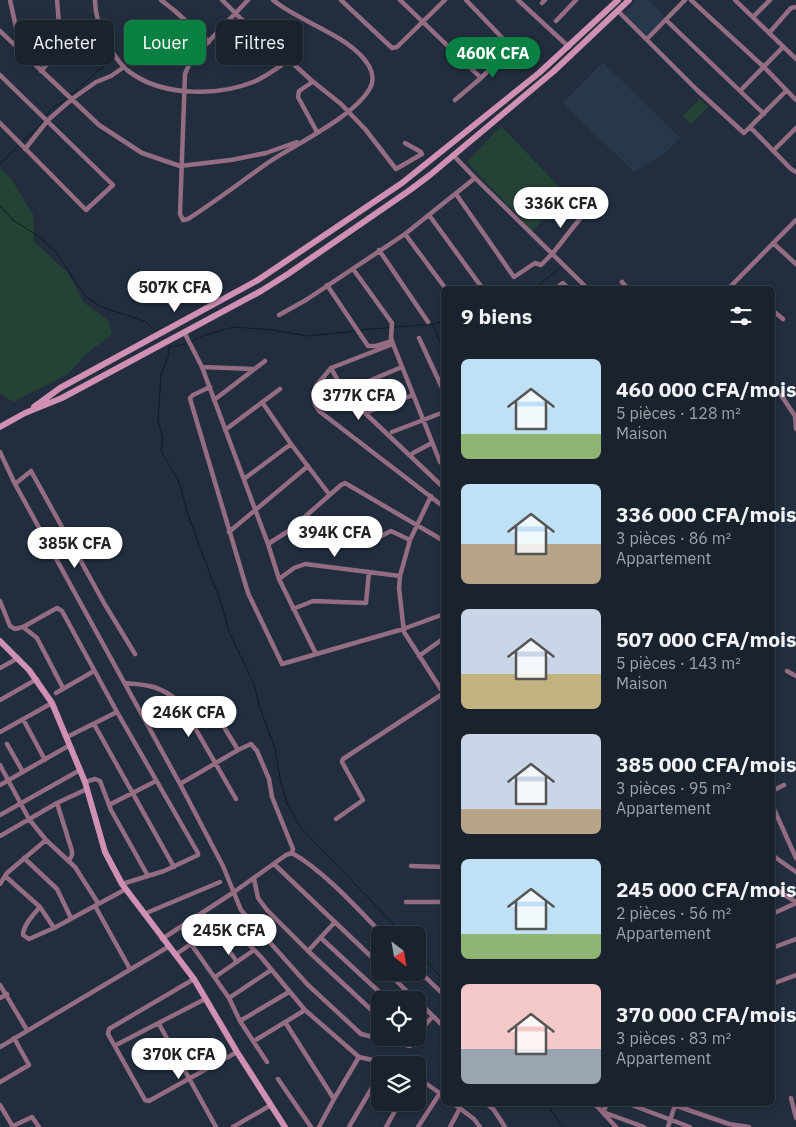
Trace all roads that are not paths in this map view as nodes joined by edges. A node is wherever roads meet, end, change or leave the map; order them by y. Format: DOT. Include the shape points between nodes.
graph roads {
  1 [pos="10,0"];
  2 [pos="57,0"];
  3 [pos="95,0"];
  4 [pos="161,0"];
  5 [pos="222,0"];
  6 [pos="248,0"];
  7 [pos="273,0"];
  8 [pos="341,0"];
  9 [pos="400,0"];
  10 [pos="445,0"];
  11 [pos="466,0"];
  12 [pos="518,0"];
  13 [pos="576,0"];
  14 [pos="618,0"];
  15 [pos="629,0"];
  16 [pos="685,0"];
  17 [pos="691,0"];
  18 [pos="735,0"];
  19 [pos="770,0"];
  20 [pos="796,7"];
  21 [pos="618,11"];
  22 [pos="236,13"];
  23 [pos="753,17"];
  24 [pos="243,20"];
  25 [pos="666,20"];
  26 [pos="556,21"];
  27 [pos="423,22"];
  28 [pos="15,27"];
  29 [pos="0,31"];
  30 [pos="769,33"];
  31 [pos="647,39"];
  32 [pos="208,42"];
  33 [pos="15,45"];
  34 [pos="569,47"];
  35 [pos="783,47"];
  36 [pos="796,59"];
  37 [pos="35,65"];
  38 [pos="282,65"];
  39 [pos="294,65"];
  40 [pos="124,67"];
  41 [pos="764,67"];
  42 [pos="41,71"];
  43 [pos="0,75"];
  44 [pos="481,78"];
  45 [pos="311,80"];
  46 [pos="740,91"];
  47 [pos="786,91"];
  48 [pos="184,92"];
  49 [pos="72,99"];
  50 [pos="454,100"];
  51 [pos="796,100"];
  52 [pos="348,111"];
  53 [pos="764,114"];
  54 [pos="48,120"];
  55 [pos="0,123"];
  56 [pos="750,128"];
  57 [pos="796,128"];
  58 [pos="317,132"];
  59 [pos="305,139"];
  60 [pos="405,143"];
  61 [pos="25,149"];
  62 [pos="773,151"];
  63 [pos="454,155"];
  64 [pos="180,166"];
  65 [pos="796,172"];
  66 [pos="475,178"];
  67 [pos="456,194"];
  68 [pos="429,215"];
  69 [pos="582,216"];
  70 [pos="796,220"];
  71 [pos="404,234"];
  72 [pos="773,243"];
  73 [pos="379,250"];
  74 [pos="553,253"];
  75 [pos="796,264"];
  76 [pos="353,269"];
  77 [pos="622,282"];
  78 [pos="327,285"];
  79 [pos="444,286"];
  80 [pos="481,286"];
  81 [pos="585,286"];
  82 [pos="625,286"];
  83 [pos="731,286"];
  84 [pos="775,312"];
  85 [pos="279,315"];
  86 [pos="783,319"];
  87 [pos="428,322"];
  88 [pos="184,332"];
  89 [pos="419,338"];
  90 [pos="392,341"];
  91 [pos="265,361"];
  92 [pos="402,366"];
  93 [pos="202,367"];
  94 [pos="330,368"];
  95 [pos="254,369"];
  96 [pos="441,386"];
  97 [pos="210,388"];
  98 [pos="280,388"];
  99 [pos="345,392"];
  100 [pos="413,395"];
  101 [pos="781,395"];
  102 [pos="214,400"];
  103 [pos="262,402"];
  104 [pos="25,413"];
  105 [pos="365,413"];
  106 [pos="441,413"];
  107 [pos="796,416"];
  108 [pos="423,420"];
  109 [pos="0,426"];
  110 [pos="796,429"];
  111 [pos="225,430"];
  112 [pos="392,432"];
  113 [pos="432,443"];
  114 [pos="291,444"];
  115 [pos="0,452"];
  116 [pos="413,453"];
  117 [pos="441,463"];
  118 [pos="308,466"];
  119 [pos="244,479"];
  120 [pos="15,484"];
  121 [pos="441,485"];
  122 [pos="329,494"];
  123 [pos="431,496"];
  124 [pos="441,504"];
  125 [pos="255,510"];
  126 [pos="417,525"];
  127 [pos="290,530"];
  128 [pos="229,532"];
  129 [pos="441,539"];
  130 [pos="410,540"];
  131 [pos="268,544"];
  132 [pos="369,572"];
  133 [pos="400,576"];
  134 [pos="279,579"];
  135 [pos="0,601"];
  136 [pos="293,609"];
  137 [pos="441,615"];
  138 [pos="23,627"];
  139 [pos="403,629"];
  140 [pos="441,640"];
  141 [pos="0,641"];
  142 [pos="135,654"];
  143 [pos="316,654"];
  144 [pos="419,656"];
  145 [pos="18,658"];
  146 [pos="0,668"];
  147 [pos="94,671"];
  148 [pos="787,671"];
  149 [pos="796,676"];
  150 [pos="37,679"];
  151 [pos="125,683"];
  152 [pos="63,688"];
  153 [pos="441,689"];
  154 [pos="56,692"];
  155 [pos="441,695"];
  156 [pos="0,700"];
  157 [pos="177,700"];
  158 [pos="208,701"];
  159 [pos="52,703"];
  160 [pos="117,712"];
  161 [pos="143,716"];
  162 [pos="23,719"];
  163 [pos="94,724"];
  164 [pos="0,732"];
  165 [pos="67,737"];
  166 [pos="7,744"];
  167 [pos="70,745"];
  168 [pos="238,750"];
  169 [pos="45,760"];
  170 [pos="215,763"];
  171 [pos="0,765"];
  172 [pos="80,770"];
  173 [pos="23,772"];
  174 [pos="9,780"];
  175 [pos="156,781"];
  176 [pos="180,784"];
  177 [pos="0,785"];
  178 [pos="784,785"];
  179 [pos="86,786"];
  180 [pos="775,789"];
  181 [pos="132,794"];
  182 [pos="236,800"];
  183 [pos="21,803"];
  184 [pos="57,803"];
  185 [pos="109,805"];
  186 [pos="775,813"];
  187 [pos="0,814"];
  188 [pos="336,819"];
  189 [pos="30,820"];
  190 [pos="0,836"];
  191 [pos="46,840"];
  192 [pos="292,853"];
  193 [pos="775,857"];
  194 [pos="24,858"];
  195 [pos="796,858"];
  196 [pos="69,861"];
  197 [pos="274,864"];
  198 [pos="412,866"];
  199 [pos="174,867"];
  200 [pos="441,867"];
  201 [pos="796,872"];
  202 [pos="5,876"];
  203 [pos="148,876"];
  204 [pos="254,879"];
  205 [pos="220,882"];
  206 [pos="0,884"];
  207 [pos="124,886"];
  208 [pos="775,889"];
  209 [pos="234,892"];
  210 [pos="406,902"];
  211 [pos="441,902"];
  212 [pos="796,903"];
  213 [pos="96,904"];
  214 [pos="40,906"];
  215 [pos="775,913"];
  216 [pos="144,914"];
  217 [pos="71,918"];
  218 [pos="335,922"];
  219 [pos="375,926"];
  220 [pos="54,928"];
  221 [pos="213,928"];
  222 [pos="321,938"];
  223 [pos="162,939"];
  224 [pos="796,939"];
  225 [pos="192,944"];
  226 [pos="168,947"];
  227 [pos="775,947"];
  228 [pos="254,950"];
  229 [pos="308,951"];
  230 [pos="175,955"];
  231 [pos="371,957"];
  232 [pos="238,962"];
  233 [pos="130,969"];
  234 [pos="271,970"];
  235 [pos="796,975"];
  236 [pos="215,977"];
  237 [pos="426,978"];
  238 [pos="194,979"];
  239 [pos="396,981"];
  240 [pos="775,983"];
  241 [pos="0,985"];
  242 [pos="378,991"];
  243 [pos="407,991"];
  244 [pos="289,992"];
  245 [pos="441,992"];
  246 [pos="6,994"];
  247 [pos="0,998"];
  248 [pos="229,998"];
  249 [pos="205,999"];
  250 [pos="426,1009"];
  251 [pos="304,1010"];
  252 [pos="371,1010"];
  253 [pos="433,1016"];
  254 [pos="240,1021"];
  255 [pos="285,1022"];
  256 [pos="159,1024"];
  257 [pos="426,1024"];
  258 [pos="441,1024"];
  259 [pos="27,1030"];
  260 [pos="371,1036"];
  261 [pos="14,1038"];
  262 [pos="254,1041"];
  263 [pos="116,1045"];
  264 [pos="0,1047"];
  265 [pos="237,1052"];
  266 [pos="359,1057"];
  267 [pos="371,1060"];
  268 [pos="267,1062"];
  269 [pos="189,1079"];
  270 [pos="278,1079"];
  271 [pos="0,1082"];
  272 [pos="426,1083"];
  273 [pos="371,1089"];
  274 [pos="441,1093"];
  275 [pos="441,1095"];
  276 [pos="792,1098"];
  277 [pos="334,1099"];
  278 [pos="0,1105"];
  279 [pos="271,1105"];
  280 [pos="457,1106"];
  281 [pos="489,1106"];
  282 [pos="597,1106"];
  283 [pos="606,1106"];
  284 [pos="634,1106"];
  285 [pos="673,1106"];
  286 [pos="679,1106"];
  287 [pos="460,1108"];
  288 [pos="395,1111"];
  289 [pos="603,1112"];
  290 [pos="796,1118"];
  291 [pos="670,1119"];
  292 [pos="13,1127"];
  293 [pos="39,1127"];
  294 [pos="216,1127"];
  295 [pos="232,1127"];
  296 [pos="285,1127"];
  297 [pos="311,1127"];
  298 [pos="319,1127"];
  299 [pos="349,1127"];
  300 [pos="386,1127"];
  301 [pos="418,1127"];
  302 [pos="450,1127"];
  303 [pos="480,1127"];
  304 [pos="505,1127"];
  305 [pos="616,1127"];
  306 [pos="644,1127"];
  307 [pos="668,1127"];
  308 [pos="690,1127"];
  309 [pos="749,1127"];
  1 -- 28 [label="street"];
  2 -- 42 [label="street" via="62,48"];
  3 -- 40 [label="street" via="100,31"];
  4 -- 32 [label="street"];
  5 -- 22 [label="street"];
  6 -- 22 [label="street"];
  7 -- 52 [label="street" via="340,39 362,56 369,66 373,75 371,87"];
  8 -- 27 [label="street" via="392,48"];
  9 -- 27 [label="street"];
  10 -- 27 [label="street"];
  11 -- 44 [label="street" via="510,47"];
  12 -- 34 [label="street"];
  13 -- 26 [label="street"];
  14 -- 34 [label="main road"];
  15 -- 21 [label="main road"];
  16 -- 25 [label="street"];
  17 -- 41 [label="street"];
  18 -- 23 [label="street"];
  19 -- 23 [label="street"];
  20 -- 30 [label="street" via="791,8"];
  21 -- 31 [label="street"];
  21 -- 63 [label="main road"];
  22 -- 24 [label="street"];
  22 -- 32 [label="street"];
  23 -- 30 [label="street"];
  25 -- 31 [label="street"];
  25 -- 46 [label="street"];
  27 -- 44 [label="street"];
  29 -- 33 [label="street"];
  30 -- 35 [label="street"];
  31 -- 56 [label="street" via="744,133"];
  32 -- 48 [label="street" via="191,60 185,74"];
  34 -- 104 [label="main road" via="402,183 288,261 60,388"];
  35 -- 36 [label="street"];
  35 -- 41 [label="street"];
  37 -- 42 [label="street"];
  38 -- 48 [label="street" via="252,82 222,90"];
  39 -- 45 [label="street"];
  40 -- 48 [label="street" via="158,86"];
  40 -- 49 [label="street"];
  41 -- 46 [label="street"];
  41 -- 47 [label="street"];
  42 -- 49 [label="street"];
  43 -- 54 [label="street"];
  44 -- 50 [label="street"];
  45 -- 52 [label="street"];
  45 -- 58 [label="street" via="299,91 298,97"];
  46 -- 53 [label="street"];
  47 -- 51 [label="street"];
  47 -- 53 [label="street"];
  48 -- 64 [label="street"];
  49 -- 54 [label="street"];
  49 -- 64 [label="street" via="124,143"];
  52 -- 58 [label="street"];
  52 -- 60 [label="street" via="396,169 422,154"];
  53 -- 56 [label="street"];
  54 -- 61 [label="street"];
  54 -- 61 [label="street" via="113,185 86,210"];
  55 -- 61 [label="street"];
  56 -- 62 [label="street"];
  57 -- 62 [label="street"];
  58 -- 59 [label="street"];
  59 -- 64 [label="street" via="257,155"];
  59 -- 64 [label="street" via="185,220 180,214"];
  62 -- 65 [label="street"];
  63 -- 66 [label="street"];
  63 -- 88 [label="main road" via="410,190 288,274"];
  66 -- 67 [label="street"];
  66 -- 74 [label="street"];
  67 -- 68 [label="street"];
  67 -- 74 [label="street" via="514,277 535,263 542,265"];
  68 -- 71 [label="street"];
  68 -- 80 [label="street"];
  69 -- 74 [label="street"];
  70 -- 72 [label="street"];
  71 -- 73 [label="street"];
  71 -- 79 [label="street"];
  72 -- 75 [label="street"];
  72 -- 83 [label="street"];
  73 -- 76 [label="street"];
  73 -- 87 [label="street"];
  74 -- 81 [label="street"];
  76 -- 78 [label="street"];
  76 -- 90 [label="street" via="392,323"];
  77 -- 82 [label="street"];
  78 -- 85 [label="street"];
  78 -- 90 [label="street" via="368,346"];
  84 -- 86 [label="street"];
  88 -- 93 [label="street"];
  88 -- 104 [label="main road" via="62,398"];
  89 -- 96 [label="street"];
  90 -- 92 [label="street"];
  90 -- 94 [label="street"];
  91 -- 95 [label="street"];
  92 -- 99 [label="street"];
  92 -- 100 [label="street"];
  93 -- 95 [label="street"];
  93 -- 97 [label="street"];
  94 -- 99 [label="street"];
  94 -- 123 [label="street" via="313,394 319,411"];
  95 -- 102 [label="street"];
  97 -- 102 [label="street"];
  97 -- 128 [label="street" via="190,398"];
  98 -- 103 [label="street"];
  99 -- 105 [label="street"];
  100 -- 105 [label="street"];
  100 -- 108 [label="street"];
  101 -- 107 [label="street"];
  102 -- 111 [label="street"];
  103 -- 111 [label="street"];
  103 -- 114 [label="street"];
  104 -- 109 [label="main road"];
  105 -- 121 [label="street"];
  106 -- 108 [label="street"];
  107 -- 110 [label="street"];
  108 -- 112 [label="street"];
  108 -- 113 [label="street"];
  111 -- 119 [label="street"];
  113 -- 116 [label="street"];
  113 -- 117 [label="street"];
  114 -- 118 [label="street"];
  114 -- 119 [label="street"];
  115 -- 120 [label="street"];
  118 -- 122 [label="street"];
  118 -- 125 [label="street"];
  119 -- 125 [label="street"];
  120 -- 142 [label="street" via="31,471"];
  120 -- 151 [label="street"];
  122 -- 126 [label="street" via="344,483"];
  122 -- 127 [label="street"];
  123 -- 124 [label="street"];
  123 -- 126 [label="street"];
  125 -- 128 [label="street"];
  125 -- 131 [label="street"];
  126 -- 129 [label="street"];
  126 -- 130 [label="street"];
  127 -- 130 [label="street" via="375,540 391,531"];
  127 -- 131 [label="street"];
  128 -- 143 [label="street" via="252,603 282,664"];
  130 -- 133 [label="street"];
  131 -- 134 [label="street"];
  132 -- 133 [label="street"];
  132 -- 134 [label="street" via="305,564"];
  132 -- 136 [label="street" via="366,603 313,600"];
  133 -- 139 [label="street"];
  134 -- 136 [label="street"];
  135 -- 138 [label="street" via="10,626 15,629"];
  136 -- 143 [label="street"];
  137 -- 139 [label="street"];
  138 -- 147 [label="street" via="59,608"];
  138 -- 152 [label="street" via="37,638"];
  139 -- 143 [label="street"];
  139 -- 144 [label="street"];
  140 -- 144 [label="street"];
  141 -- 145 [label="main road"];
  144 -- 153 [label="street"];
  145 -- 146 [label="street"];
  145 -- 150 [label="main road"];
  147 -- 152 [label="street"];
  147 -- 160 [label="street"];
  148 -- 149 [label="street"];
  150 -- 156 [label="street"];
  150 -- 159 [label="main road"];
  151 -- 157 [label="street" via="153,686"];
  151 -- 161 [label="street"];
  152 -- 154 [label="street"];
  155 -- 188 [label="street" via="343,759 363,800"];
  157 -- 161 [label="street"];
  157 -- 170 [label="street"];
  158 -- 168 [label="street"];
  159 -- 162 [label="street"];
  159 -- 165 [label="main road"];
  160 -- 163 [label="street"];
  160 -- 175 [label="street"];
  161 -- 176 [label="street"];
  162 -- 164 [label="street"];
  162 -- 169 [label="street"];
  163 -- 165 [label="street"];
  163 -- 181 [label="street"];
  165 -- 167 [label="main road"];
  166 -- 173 [label="street"];
  167 -- 169 [label="street"];
  167 -- 172 [label="main road"];
  168 -- 170 [label="street"];
  168 -- 192 [label="street" via="251,744 257,751"];
  169 -- 173 [label="street"];
  170 -- 176 [label="street"];
  170 -- 182 [label="street"];
  171 -- 174 [label="street"];
  172 -- 179 [label="main road"];
  172 -- 183 [label="street"];
  173 -- 174 [label="street"];
  174 -- 177 [label="street"];
  174 -- 183 [label="street"];
  175 -- 181 [label="street"];
  175 -- 199 [label="street" via="198,853"];
  176 -- 209 [label="street"];
  178 -- 180 [label="street"];
  179 -- 184 [label="street"];
  179 -- 185 [label="street" via="95,779 100,781"];
  179 -- 207 [label="main road" via="105,852"];
  181 -- 185 [label="street"];
  181 -- 199 [label="street"];
  183 -- 187 [label="street"];
  183 -- 189 [label="street"];
  184 -- 189 [label="street"];
  184 -- 196 [label="street" via="72,850"];
  185 -- 203 [label="street"];
  186 -- 195 [label="street"];
  189 -- 190 [label="street"];
  189 -- 191 [label="street"];
  191 -- 194 [label="street"];
  191 -- 196 [label="street"];
  192 -- 197 [label="street"];
  192 -- 219 [label="street" via="350,900"];
  193 -- 201 [label="street"];
  194 -- 202 [label="street"];
  194 -- 217 [label="street" via="57,889"];
  196 -- 213 [label="street" via="76,867"];
  197 -- 204 [label="street"];
  197 -- 218 [label="street"];
  198 -- 200 [label="street"];
  199 -- 203 [label="street"];
  202 -- 206 [label="street"];
  202 -- 214 [label="street"];
  203 -- 207 [label="street"];
  204 -- 209 [label="street"];
  204 -- 229 [label="street" via="258,898"];
  205 -- 216 [label="street"];
  207 -- 213 [label="street"];
  207 -- 216 [label="main road"];
  208 -- 212 [label="street"];
  209 -- 223 [label="street"];
  209 -- 260 [label="street" via="241,910 307,984 361,1034"];
  210 -- 211 [label="street"];
  212 -- 215 [label="street"];
  213 -- 217 [label="street"];
  213 -- 233 [label="street"];
  214 -- 220 [label="street"];
  214 -- 220 [label="street" via="23,935 29,939"];
  216 -- 223 [label="main road"];
  217 -- 220 [label="street"];
  218 -- 222 [label="street"];
  218 -- 231 [label="street"];
  221 -- 225 [label="street"];
  221 -- 228 [label="street" via="223,922 228,923"];
  221 -- 232 [label="street"];
  222 -- 229 [label="street"];
  222 -- 242 [label="street"];
  223 -- 226 [label="main road"];
  224 -- 227 [label="street"];
  225 -- 230 [label="street"];
  225 -- 236 [label="street"];
  226 -- 230 [label="main road"];
  226 -- 233 [label="street"];
  228 -- 232 [label="street"];
  228 -- 234 [label="street"];
  229 -- 252 [label="street"];
  230 -- 238 [label="main road"];
  232 -- 236 [label="street"];
  233 -- 259 [label="street"];
  234 -- 244 [label="street"];
  234 -- 248 [label="street"];
  235 -- 240 [label="street"];
  236 -- 248 [label="street"];
  237 -- 245 [label="street"];
  238 -- 249 [label="main road"];
  238 -- 263 [label="street" via="109,1028 108,1034"];
  239 -- 243 [label="street"];
  241 -- 246 [label="street"];
  244 -- 251 [label="street"];
  244 -- 254 [label="street"];
  246 -- 247 [label="street"];
  246 -- 259 [label="street"];
  248 -- 254 [label="street"];
  249 -- 256 [label="street"];
  249 -- 265 [label="main road"];
  250 -- 253 [label="street"];
  251 -- 255 [label="street"];
  251 -- 266 [label="street"];
  253 -- 257 [label="street"];
  253 -- 258 [label="street"];
  254 -- 262 [label="street"];
  255 -- 262 [label="street"];
  255 -- 277 [label="street"];
  256 -- 263 [label="street"];
  256 -- 269 [label="street"];
  259 -- 261 [label="street"];
  261 -- 264 [label="street"];
  261 -- 271 [label="street" via="28,1065"];
  262 -- 268 [label="street"];
  263 -- 269 [label="street" via="147,1101"];
  265 -- 269 [label="street"];
  265 -- 279 [label="main road"];
  266 -- 267 [label="street"];
  266 -- 277 [label="street"];
  269 -- 294 [label="street"];
  270 -- 297 [label="street"];
  272 -- 274 [label="street"];
  273 -- 299 [label="street"];
  275 -- 301 [label="street"];
  276 -- 290 [label="street"];
  277 -- 298 [label="street"];
  278 -- 292 [label="street"];
  279 -- 295 [label="street"];
  279 -- 296 [label="main road"];
  280 -- 287 [label="street"];
  281 -- 304 [label="street"];
  282 -- 289 [label="street"];
  283 -- 289 [label="street"];
  284 -- 291 [label="street"];
  285 -- 291 [label="street"];
  286 -- 309 [label="street" via="729,1124"];
  287 -- 302 [label="street"];
  287 -- 303 [label="street"];
  288 -- 300 [label="street"];
  289 -- 305 [label="street"];
  289 -- 306 [label="street"];
  291 -- 307 [label="street"];
  291 -- 308 [label="street"];
  292 -- 293 [label="street" via="32,1117"];
}
